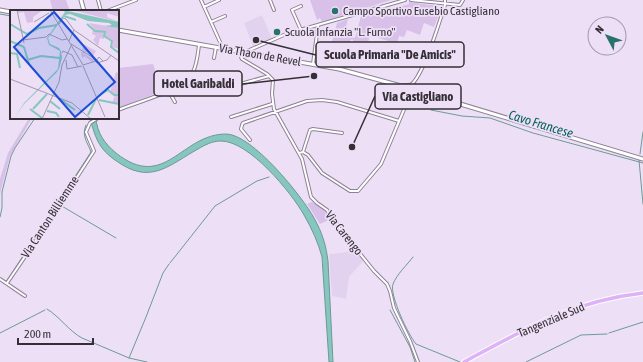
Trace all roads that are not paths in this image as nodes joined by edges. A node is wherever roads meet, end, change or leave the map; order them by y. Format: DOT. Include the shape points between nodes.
graph roads {
  1 [pos="81,0"];
  2 [pos="98,0"];
  3 [pos="136,0"];
  4 [pos="201,0"];
  5 [pos="219,0"];
  6 [pos="270,0"];
  7 [pos="405,0"];
  8 [pos="411,0"];
  9 [pos="445,0"];
  10 [pos="463,0"];
  11 [pos="445,4"];
  12 [pos="301,6"];
  13 [pos="204,7"];
  14 [pos="0,10"];
  15 [pos="84,10"];
  16 [pos="101,10"];
  17 [pos="110,10"];
  18 [pos="274,10"];
  19 [pos="10,12"];
  20 [pos="225,16"];
  21 [pos="211,22"];
  22 [pos="318,26"];
  23 [pos="119,30"];
  24 [pos="301,30"];
  25 [pos="199,45"];
  26 [pos="216,47"];
  27 [pos="221,48"];
  28 [pos="243,52"];
  29 [pos="214,58"];
  30 [pos="313,64"];
  31 [pos="192,73"];
  32 [pos="269,76"];
  33 [pos="416,81"];
  34 [pos="182,82"];
  35 [pos="205,85"];
  36 [pos="233,86"];
  37 [pos="401,86"];
  38 [pos="410,86"];
  39 [pos="416,87"];
  40 [pos="188,88"];
  41 [pos="168,90"];
  42 [pos="409,91"];
  43 [pos="415,93"];
  44 [pos="426,93"];
  45 [pos="408,100"];
  46 [pos="175,102"];
  47 [pos="273,104"];
  48 [pos="119,110"];
  49 [pos="275,112"];
  50 [pos="231,117"];
  51 [pos="96,119"];
  52 [pos="399,121"];
  53 [pos="342,133"];
  54 [pos="250,140"];
  55 [pos="303,152"];
  56 [pos="299,153"];
  57 [pos="643,159"];
  58 [pos="0,279"];
  59 [pos="7,283"];
  60 [pos="643,293"];
  61 [pos="25,296"];
  62 [pos="418,362"];
  63 [pos="464,362"];
  1 -- 15 [label="main road"];
  2 -- 16 [label="street"];
  3 -- 17 [label="street"];
  4 -- 13 [label="street"];
  5 -- 13 [label="street"];
  6 -- 18 [label="street"];
  7 -- 22 [label="street"];
  8 -- 11 [label="street"];
  9 -- 11 [label="street"];
  10 -- 11 [label="street" via="460,5"];
  11 -- 33 [label="street"];
  12 -- 24 [label="street" via="292,10"];
  13 -- 21 [label="street"];
  14 -- 19 [label="main road"];
  20 -- 21 [label="street"];
  21 -- 27 [label="street"];
  22 -- 24 [label="street"];
  22 -- 30 [label="street"];
  23 -- 25 [label="main road, Via Thaon de Revel"];
  24 -- 28 [label="street"];
  25 -- 26 [label="main road, Via Thaon de Revel"];
  25 -- 31 [label="street"];
  26 -- 27 [label="main road, Via Thaon de Revel"];
  26 -- 29 [label="street"];
  27 -- 28 [label="main road, Via Thaon de Revel"];
  28 -- 30 [label="main road, Via Thaon de Revel"];
  28 -- 32 [label="street" via="242,59"];
  30 -- 37 [label="main road, Via Thaon de Revel"];
  31 -- 34 [label="street"];
  31 -- 35 [label="street"];
  32 -- 36 [label="street"];
  32 -- 47 [label="street, Via Carengo" via="273,80"];
  33 -- 38 [label="street"];
  33 -- 39 [label="street"];
  34 -- 40 [label="street"];
  34 -- 41 [label="street"];
  37 -- 38 [label="main road, Via Thaon de Revel"];
  37 -- 42 [label="main road, Via Thaon de Revel"];
  38 -- 39 [label="main road"];
  38 -- 42 [label="main road"];
  39 -- 43 [label="main road"];
  39 -- 44 [label="main road"];
  41 -- 46 [label="street"];
  41 -- 48 [label="street"];
  42 -- 43 [label="main road, Via Thaon de Revel"];
  42 -- 45 [label="street"];
  43 -- 44 [label="main road, Via Thaon de Revel"];
  43 -- 45 [label="street"];
  44 -- 57 [label="main road"];
  45 -- 52 [label="street"];
  47 -- 49 [label="street, Via Carengo"];
  47 -- 50 [label="street"];
  49 -- 52 [label="street" via="307,101 322,100 337,102"];
  49 -- 54 [label="street" via="242,125 241,129"];
  49 -- 56 [label="street, Via Carengo"];
  51 -- 59 [label="street, Via Canton Billiemme" via="90,123 86,132 94,151"];
  52 -- 55 [label="street" via="381,164 356,192 350,191 322,173"];
  53 -- 55 [label="street" via="313,128"];
  55 -- 56 [label="street"];
  56 -- 62 [label="street, Via Carengo" via="305,167 308,189 314,200 327,210 387,284 394,308"];
  58 -- 59 [label="street"];
  59 -- 61 [label="street"];
  60 -- 63 [label="main road, Tangenziale Sud" via="607,298 558,314"];
}
